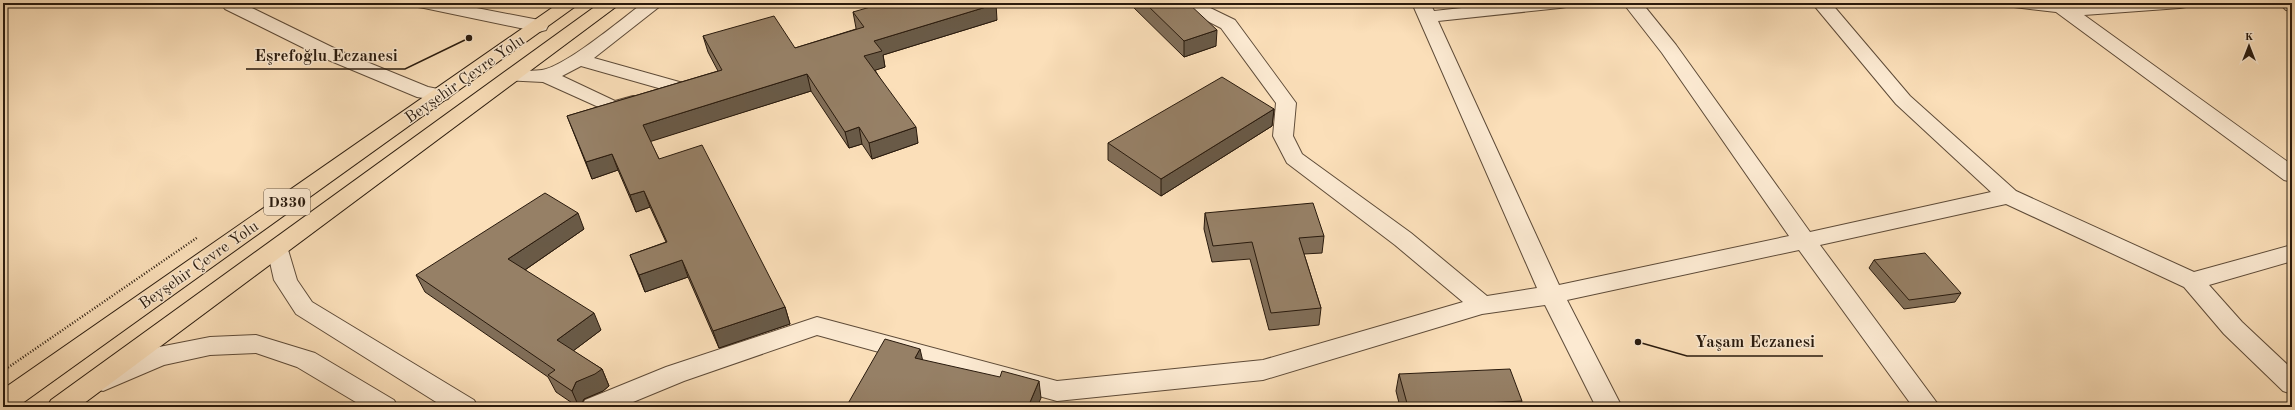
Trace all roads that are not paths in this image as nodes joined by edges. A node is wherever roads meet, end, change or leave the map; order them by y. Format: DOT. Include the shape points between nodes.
graph roads {
  1 [pos="236,3"];
  2 [pos="424,3"];
  3 [pos="571,3"];
  4 [pos="612,3"];
  5 [pos="655,3"];
  6 [pos="1186,3"];
  7 [pos="1560,3"];
  8 [pos="1632,3"];
  9 [pos="1821,3"];
  10 [pos="2020,3"];
  11 [pos="2180,3"];
  12 [pos="2288,3"];
  13 [pos="2292,6"];
  14 [pos="2060,7"];
  15 [pos="1423,10"];
  16 [pos="539,26"];
  17 [pos="579,60"];
  18 [pos="512,76"];
  19 [pos="546,76"];
  20 [pos="441,95"];
  21 [pos="2292,175"];
  22 [pos="2008,196"];
  23 [pos="1804,241"];
  24 [pos="278,248"];
  25 [pos="2292,253"];
  26 [pos="2192,281"];
  27 [pos="1552,295"];
  28 [pos="1482,305"];
  29 [pos="2292,384"];
  30 [pos="84,389"];
  31 [pos="3,403"];
  32 [pos="60,407"];
  33 [pos="384,407"];
  34 [pos="465,407"];
  35 [pos="594,407"];
  36 [pos="1609,407"];
  37 [pos="1927,407"];
  1 -- 20 [label="street" via="231,5 333,55 424,93"];
  2 -- 16 [label="street"];
  3 -- 16 [label="highway, Beyşehir Çevre Yolu / D330"];
  4 -- 18 [label="highway, Beyşehir Çevre Yolu / D330"];
  5 -- 17 [label="street"];
  6 -- 28 [label="street" via="1228,24 1286,103 1283,136 1294,158 1403,239"];
  7 -- 15 [label="street"];
  8 -- 23 [label="street" via="1669,49"];
  9 -- 22 [label="street" via="1903,100"];
  10 -- 14 [label="street"];
  11 -- 14 [label="street" via="2083,10"];
  12 -- 13 [label="street"];
  14 -- 21 [label="street"];
  15 -- 27 [label="street"];
  16 -- 20 [label="highway, Beyşehir Çevre Yolu / D330"];
  17 -- 19 [label="street"];
  17 -- 19 [label="street" via="676,87 614,108"];
  18 -- 19 [label="street"];
  18 -- 24 [label="highway, Beyşehir Çevre Yolu / D330"];
  20 -- 31 [label="highway, Beyşehir Çevre Yolu / D330"];
  22 -- 23 [label="street"];
  22 -- 26 [label="street"];
  23 -- 27 [label="street"];
  23 -- 37 [label="street"];
  24 -- 30 [label="highway, Beyşehir Çevre Yolu / D330"];
  24 -- 34 [label="street" via="281,271 292,294 304,308"];
  25 -- 26 [label="street"];
  26 -- 29 [label="street" via="2233,328"];
  27 -- 28 [label="street"];
  27 -- 36 [label="street"];
  28 -- 35 [label="street" via="1263,370 1057,391 817,326 675,374"];
  30 -- 32 [label="highway, Beyşehir Çevre Yolu / D330"];
  30 -- 33 [label="street" via="158,356 210,346 256,344 306,360"];
}
